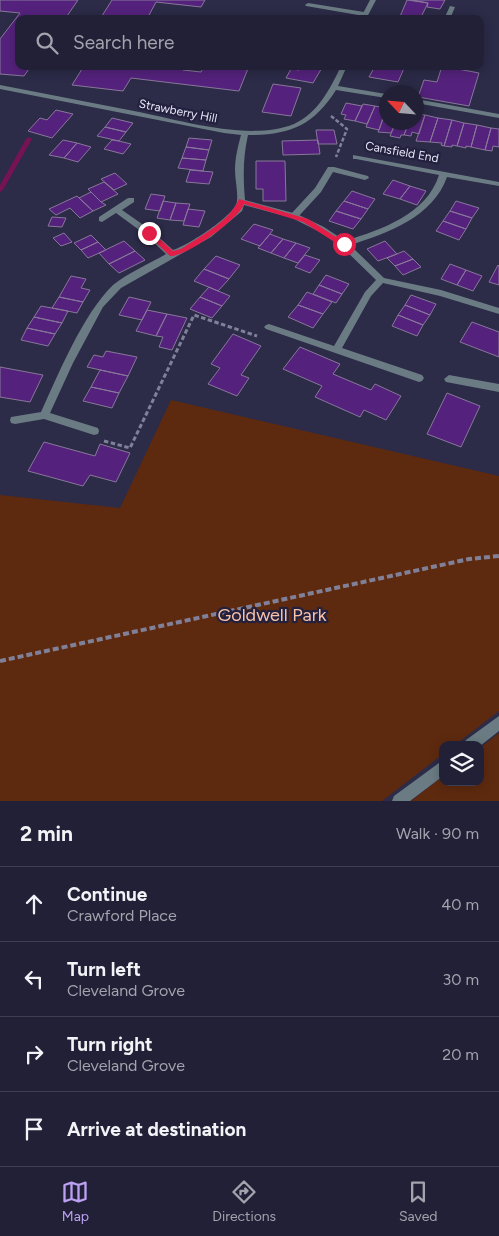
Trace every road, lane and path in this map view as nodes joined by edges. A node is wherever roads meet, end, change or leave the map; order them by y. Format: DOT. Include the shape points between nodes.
graph roads {
  1 [pos="373,0"];
  2 [pos="308,5"];
  3 [pos="452,7"];
  4 [pos="359,15"];
  5 [pos="365,15"];
  6 [pos="449,15"];
  7 [pos="343,70"];
  8 [pos="0,87"];
  9 [pos="336,88"];
  10 [pos="379,95"];
  11 [pos="424,102"];
  12 [pos="321,107"];
  13 [pos="499,116"];
  14 [pos="245,134"];
  15 [pos="356,157"];
  16 [pos="331,169"];
  17 [pos="444,173"];
  18 [pos="365,178"];
  19 [pos="499,184"];
  20 [pos="131,200"];
  21 [pos="241,201"];
  22 [pos="117,210"];
  23 [pos="294,216"];
  24 [pos="102,219"];
  25 [pos="344,244"];
  26 [pos="172,254"];
  27 [pos="381,280"];
  28 [pos="499,311"];
  29 [pos="268,327"];
  30 [pos="337,349"];
  31 [pos="419,378"];
  32 [pos="449,379"];
  33 [pos="499,388"];
  34 [pos="44,415"];
  35 [pos="15,420"];
  36 [pos="94,431"];
  37 [pos="499,556"];
  38 [pos="0,661"];
  39 [pos="499,724"];
  40 [pos="477,741"];
  41 [pos="439,770"];
  42 [pos="398,801"];
  1 -- 5 [label="street"];
  2 -- 4 [label="street"];
  3 -- 6 [label="street"];
  7 -- 9 [label="street, Strawberry Hill"];
  8 -- 14 [label="street, Strawberry Hill"];
  9 -- 10 [label="street"];
  9 -- 12 [label="street, Strawberry Hill"];
  11 -- 13 [label="street"];
  12 -- 14 [label="street, Strawberry Hill" via="293,128"];
  12 -- 16 [label="path" via="347,129"];
  14 -- 21 [label="street" via="240,149"];
  15 -- 17 [label="street, Cansfield End"];
  16 -- 18 [label="street"];
  16 -- 23 [label="street" via="318,190"];
  17 -- 19 [label="street, Cansfield End"];
  17 -- 25 [label="street, Cansfield End" via="436,193 421,208 381,233"];
  20 -- 22 [label="street"];
  21 -- 23 [label="street"];
  21 -- 26 [label="street" via="230,219 184,250"];
  22 -- 24 [label="street"];
  22 -- 26 [label="street"];
  23 -- 25 [label="street"];
  25 -- 27 [label="street"];
  26 -- 34 [label="street" via="124,281 100,305"];
  27 -- 28 [label="street" via="441,293"];
  27 -- 30 [label="street" via="368,294"];
  29 -- 30 [label="street"];
  29 -- 36 [label="path" via="256,337 194,315 130,448 93,438"];
  30 -- 31 [label="street"];
  32 -- 33 [label="street"];
  34 -- 35 [label="street"];
  34 -- 36 [label="street"];
  37 -- 38 [label="path" via="469,559"];
  39 -- 40 [label="street"];
  41 -- 42 [label="street"];
}
